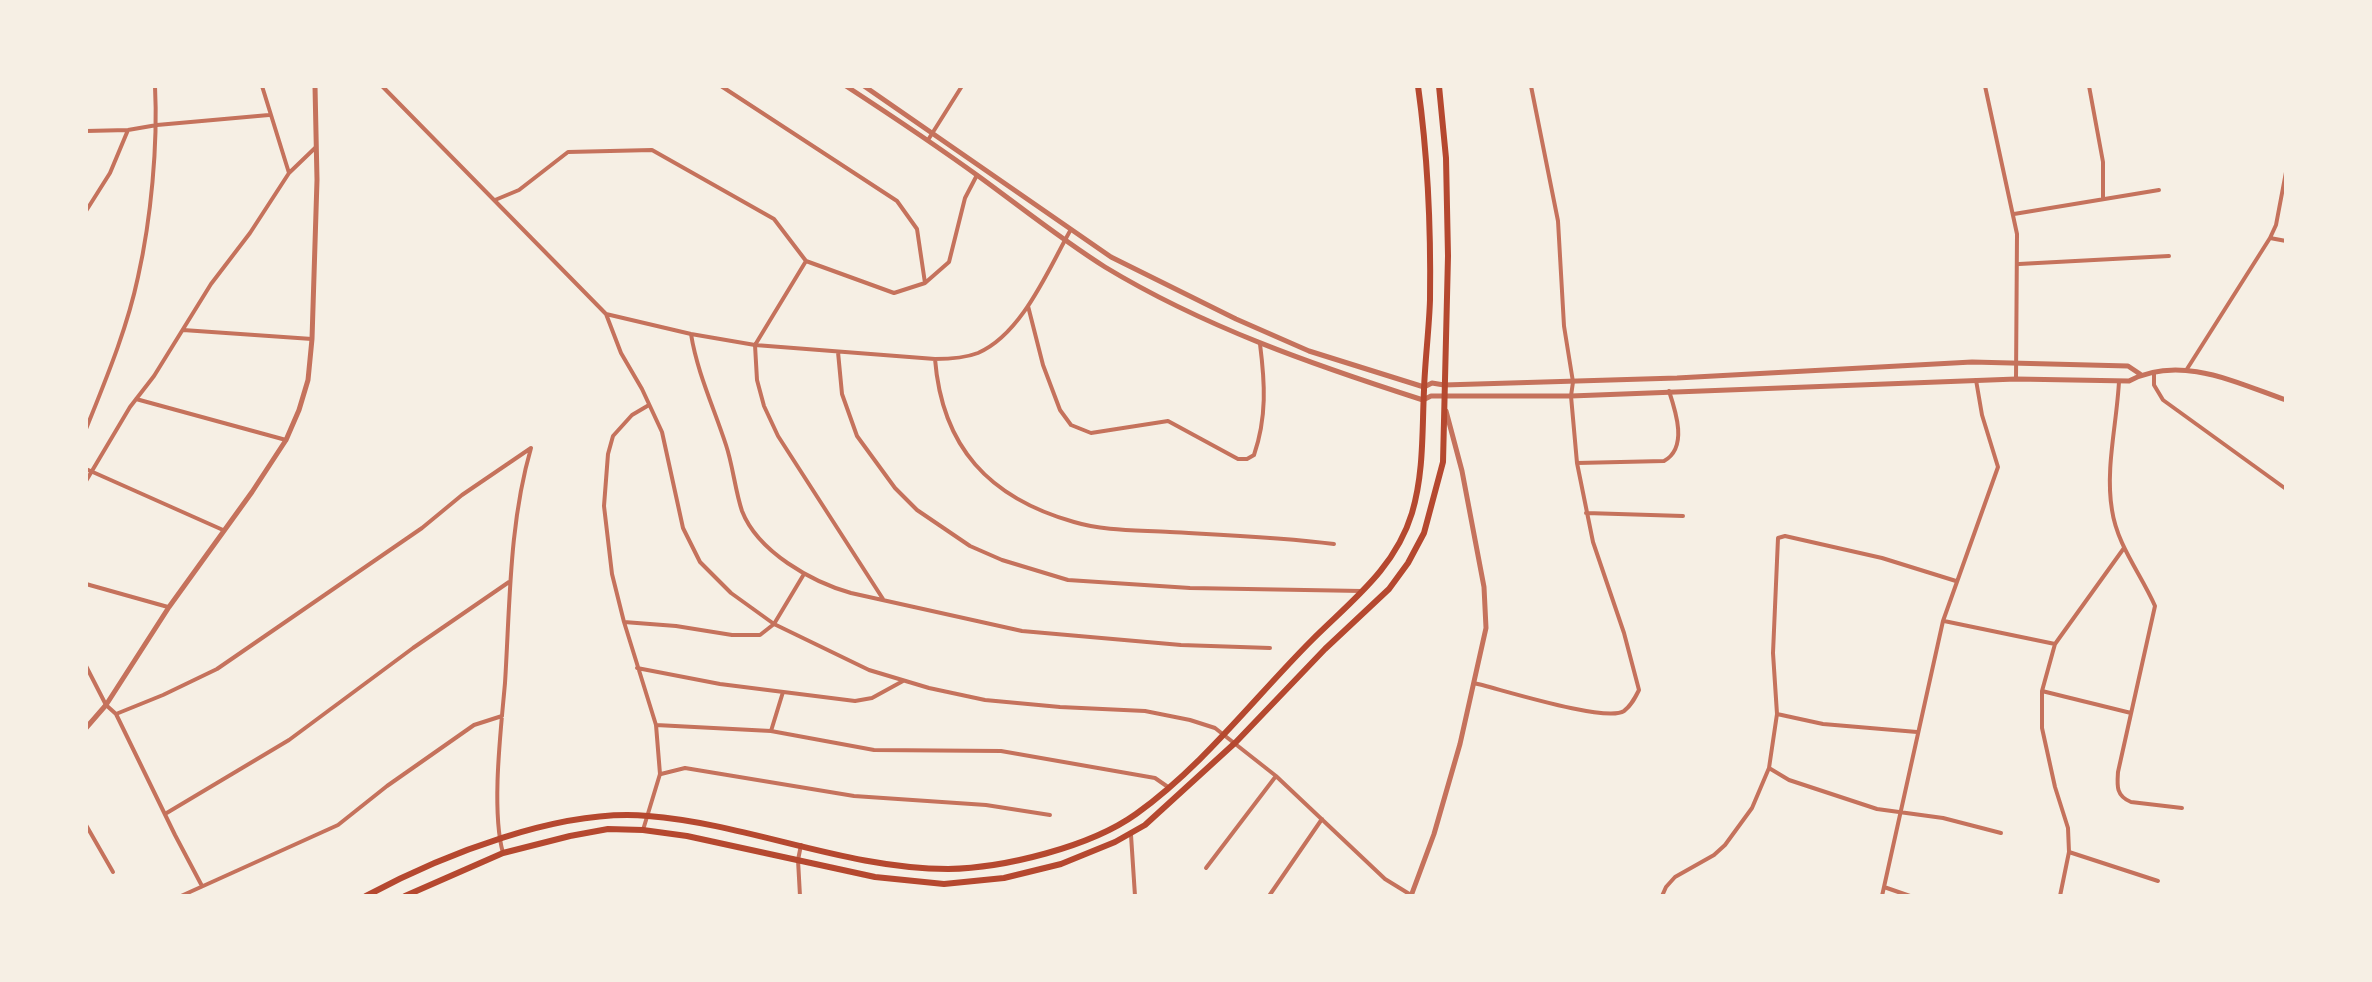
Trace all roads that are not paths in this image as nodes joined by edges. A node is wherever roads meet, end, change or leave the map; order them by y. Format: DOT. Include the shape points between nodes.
graph roads {
  1 [pos="155,86"];
  2 [pos="262,86"];
  3 [pos="315,86"];
  4 [pos="382,86"];
  5 [pos="721,86"];
  6 [pos="846,86"];
  7 [pos="864,86"];
  8 [pos="962,86"];
  9 [pos="1418,86"];
  10 [pos="1439,86"];
  11 [pos="1531,86"];
  12 [pos="1985,86"];
  13 [pos="2089,86"];
  14 [pos="269,115"];
  15 [pos="157,125"];
  16 [pos="128,130"];
  17 [pos="86,131"];
  18 [pos="933,132"];
  19 [pos="928,140"];
  20 [pos="317,146"];
  21 [pos="2286,172"];
  22 [pos="289,173"];
  23 [pos="977,175"];
  24 [pos="2159,190"];
  25 [pos="2103,199"];
  26 [pos="494,200"];
  27 [pos="86,211"];
  28 [pos="2014,214"];
  29 [pos="1070,231"];
  30 [pos="2270,238"];
  31 [pos="1065,241"];
  32 [pos="2286,241"];
  33 [pos="2169,256"];
  34 [pos="806,261"];
  35 [pos="2019,264"];
  36 [pos="925,283"];
  37 [pos="1028,306"];
  38 [pos="606,314"];
  39 [pos="182,330"];
  40 [pos="691,334"];
  41 [pos="312,339"];
  42 [pos="1260,344"];
  43 [pos="755,345"];
  44 [pos="838,352"];
  45 [pos="935,359"];
  46 [pos="2015,364"];
  47 [pos="2187,369"];
  48 [pos="2154,373"];
  49 [pos="2141,374"];
  50 [pos="2016,379"];
  51 [pos="1976,380"];
  52 [pos="2119,381"];
  53 [pos="1573,382"];
  54 [pos="1444,385"];
  55 [pos="1424,387"];
  56 [pos="1669,391"];
  57 [pos="1571,396"];
  58 [pos="1443,398"];
  59 [pos="136,399"];
  60 [pos="1423,400"];
  61 [pos="2286,400"];
  62 [pos="649,405"];
  63 [pos="86,429"];
  64 [pos="286,440"];
  65 [pos="1577,463"];
  66 [pos="88,470"];
  67 [pos="86,481"];
  68 [pos="2286,489"];
  69 [pos="1586,513"];
  70 [pos="1683,516"];
  71 [pos="226,531"];
  72 [pos="1334,544"];
  73 [pos="2124,548"];
  74 [pos="804,574"];
  75 [pos="1956,581"];
  76 [pos="509,582"];
  77 [pos="86,584"];
  78 [pos="1365,591"];
  79 [pos="883,600"];
  80 [pos="169,607"];
  81 [pos="1943,621"];
  82 [pos="624,622"];
  83 [pos="774,624"];
  84 [pos="2055,644"];
  85 [pos="1270,648"];
  86 [pos="86,666"];
  87 [pos="637,668"];
  88 [pos="903,680"];
  89 [pos="1474,683"];
  90 [pos="2042,691"];
  91 [pos="783,692"];
  92 [pos="106,705"];
  93 [pos="2131,713"];
  94 [pos="116,714"];
  95 [pos="1777,714"];
  96 [pos="502,716"];
  97 [pos="656,725"];
  98 [pos="86,728"];
  99 [pos="771,731"];
  100 [pos="1917,732"];
  101 [pos="1223,735"];
  102 [pos="1236,742"];
  103 [pos="1769,768"];
  104 [pos="660,774"];
  105 [pos="1276,776"];
  106 [pos="1168,787"];
  107 [pos="2182,808"];
  108 [pos="1902,812"];
  109 [pos="165,814"];
  110 [pos="647,815"];
  111 [pos="1050,815"];
  112 [pos="1322,819"];
  113 [pos="86,825"];
  114 [pos="643,830"];
  115 [pos="1131,833"];
  116 [pos="2001,833"];
  117 [pos="499,840"];
  118 [pos="801,845"];
  119 [pos="2069,852"];
  120 [pos="503,853"];
  121 [pos="798,860"];
  122 [pos="1206,868"];
  123 [pos="113,872"];
  124 [pos="2158,881"];
  125 [pos="202,886"];
  126 [pos="1884,887"];
  127 [pos="181,896"];
  128 [pos="366,896"];
  129 [pos="405,896"];
  130 [pos="800,896"];
  131 [pos="1135,896"];
  132 [pos="1269,896"];
  133 [pos="1411,896"];
  134 [pos="1662,896"];
  135 [pos="1882,896"];
  136 [pos="1910,896"];
  137 [pos="2060,896"];
  1 -- 15 [label="street"];
  2 -- 14 [label="street"];
  3 -- 20 [label="street"];
  4 -- 26 [label="street"];
  5 -- 36 [label="street" via="897,201 917,229"];
  6 -- 19 [label="street"];
  7 -- 18 [label="street"];
  8 -- 18 [label="street"];
  9 -- 55 [label="main road" via="1429,216"];
  10 -- 54 [label="main road" via="1447,172"];
  11 -- 53 [label="street" via="1558,221"];
  12 -- 28 [label="street"];
  13 -- 25 [label="street" via="2103,162"];
  14 -- 15 [label="street"];
  14 -- 22 [label="street"];
  15 -- 16 [label="street"];
  15 -- 63 [label="street" via="139,276"];
  16 -- 17 [label="street"];
  16 -- 27 [label="street"];
  18 -- 19 [label="street"];
  18 -- 29 [label="street"];
  19 -- 23 [label="street"];
  20 -- 22 [label="street"];
  20 -- 41 [label="street"];
  21 -- 30 [label="street"];
  22 -- 39 [label="street"];
  23 -- 31 [label="street"];
  23 -- 36 [label="street" via="965,198 949,262"];
  24 -- 25 [label="street"];
  25 -- 28 [label="street"];
  26 -- 34 [label="street" via="519,190 568,152 652,150 774,219"];
  26 -- 38 [label="street"];
  28 -- 35 [label="street"];
  29 -- 31 [label="street"];
  29 -- 55 [label="street" via="1251,326 1309,351"];
  30 -- 32 [label="street"];
  30 -- 47 [label="street"];
  31 -- 37 [label="street"];
  31 -- 42 [label="street" via="1157,296"];
  33 -- 35 [label="street"];
  34 -- 36 [label="street" via="894,293"];
  34 -- 43 [label="street"];
  35 -- 46 [label="street"];
  37 -- 42 [label="street" via="1043,365 1071,425 1091,433 1168,421 1238,459 1254,455 1263,423"];
  37 -- 45 [label="street" via="979,353"];
  38 -- 40 [label="street"];
  38 -- 62 [label="street"];
  39 -- 41 [label="street"];
  39 -- 59 [label="street"];
  40 -- 43 [label="street"];
  40 -- 74 [label="street" via="742,511 767,544"];
  41 -- 64 [label="street" via="308,380"];
  42 -- 60 [label="street"];
  43 -- 44 [label="street"];
  43 -- 79 [label="street" via="757,380 778,436"];
  44 -- 45 [label="street"];
  44 -- 78 [label="street" via="842,394 857,436 917,510 970,546 1068,580"];
  45 -- 72 [label="street" via="944,414 956,441 985,476 1020,501 1074,523"];
  46 -- 49 [label="street" via="2128,366"];
  46 -- 50 [label="street"];
  46 -- 53 [label="street"];
  47 -- 48 [label="street"];
  47 -- 61 [label="street"];
  48 -- 49 [label="street"];
  48 -- 68 [label="street" via="2163,400"];
  49 -- 52 [label="street"];
  50 -- 51 [label="street"];
  50 -- 52 [label="street"];
  51 -- 56 [label="street"];
  51 -- 75 [label="street" via="1998,467"];
  52 -- 73 [label="street" via="2112,511"];
  53 -- 54 [label="street"];
  53 -- 57 [label="street"];
  54 -- 55 [label="street"];
  54 -- 58 [label="main road"];
  55 -- 60 [label="main road"];
  56 -- 57 [label="street"];
  56 -- 65 [label="street" via="1678,430 1672,457"];
  57 -- 58 [label="street"];
  57 -- 65 [label="street"];
  58 -- 60 [label="street"];
  58 -- 89 [label="street" via="1487,606"];
  58 -- 102 [label="main road" via="1439,484 1408,563"];
  59 -- 64 [label="street"];
  59 -- 66 [label="street"];
  60 -- 78 [label="main road" via="1418,493 1387,563"];
  62 -- 82 [label="street" via="619,428 608,454 605,527"];
  62 -- 83 [label="street" via="662,432 683,528 700,562"];
  64 -- 71 [label="street"];
  65 -- 69 [label="street"];
  66 -- 67 [label="street"];
  66 -- 71 [label="street"];
  69 -- 70 [label="street"];
  69 -- 89 [label="street" via="1639,690 1634,701 1610,715"];
  71 -- 80 [label="street"];
  73 -- 84 [label="street"];
  73 -- 93 [label="street" via="2155,606"];
  74 -- 79 [label="street" via="828,587"];
  74 -- 83 [label="street"];
  75 -- 81 [label="street"];
  75 -- 95 [label="street" via="1780,536 1773,653"];
  76 -- 94 [label="street" via="531,448 217,669"];
  76 -- 96 [label="street"];
  76 -- 109 [label="street" via="289,740"];
  77 -- 80 [label="street"];
  78 -- 101 [label="main road"];
  79 -- 85 [label="street" via="1022,631"];
  80 -- 92 [label="street"];
  81 -- 84 [label="street"];
  81 -- 100 [label="street"];
  82 -- 83 [label="street" via="747,637"];
  82 -- 87 [label="street"];
  83 -- 88 [label="street" via="869,670"];
  84 -- 90 [label="street"];
  86 -- 92 [label="street"];
  87 -- 91 [label="street"];
  87 -- 97 [label="street"];
  88 -- 91 [label="street" via="863,701"];
  88 -- 101 [label="street" via="985,700 1145,711 1190,720"];
  89 -- 133 [label="street" via="1447,789"];
  90 -- 93 [label="street"];
  90 -- 119 [label="street" via="2042,728 2068,828"];
  91 -- 99 [label="street"];
  92 -- 94 [label="street"];
  92 -- 98 [label="street"];
  93 -- 107 [label="street" via="2118,792 2131,802"];
  94 -- 109 [label="street"];
  95 -- 100 [label="street" via="1823,724"];
  95 -- 103 [label="street"];
  96 -- 117 [label="street"];
  96 -- 125 [label="street" via="474,725 338,825"];
  97 -- 99 [label="street"];
  97 -- 104 [label="street"];
  99 -- 106 [label="street" via="874,750 1001,751 1155,778"];
  100 -- 108 [label="street"];
  101 -- 102 [label="street"];
  101 -- 106 [label="main road"];
  102 -- 105 [label="street"];
  102 -- 115 [label="main road"];
  103 -- 108 [label="street" via="1820,792"];
  103 -- 134 [label="street" via="1752,808 1725,845 1675,877"];
  104 -- 110 [label="street"];
  104 -- 111 [label="street" via="685,768 854,796"];
  105 -- 112 [label="street"];
  105 -- 122 [label="street"];
  106 -- 118 [label="main road" via="1132,817 1100,832 1039,856 999,864 948,869"];
  108 -- 116 [label="street"];
  108 -- 126 [label="street"];
  109 -- 125 [label="street"];
  110 -- 114 [label="street"];
  110 -- 117 [label="main road" via="598,816"];
  110 -- 118 [label="main road"];
  112 -- 132 [label="street"];
  112 -- 133 [label="street" via="1385,879"];
  113 -- 123 [label="street"];
  114 -- 120 [label="main road" via="596,831"];
  114 -- 121 [label="main road"];
  115 -- 121 [label="main road" via="1061,864 1004,878 944,884 875,877"];
  115 -- 131 [label="street"];
  117 -- 120 [label="street"];
  117 -- 128 [label="main road"];
  118 -- 121 [label="street"];
  119 -- 124 [label="street"];
  119 -- 137 [label="street"];
  120 -- 129 [label="main road"];
  121 -- 130 [label="street"];
  125 -- 127 [label="street"];
  126 -- 135 [label="street"];
  126 -- 136 [label="street"];
}
